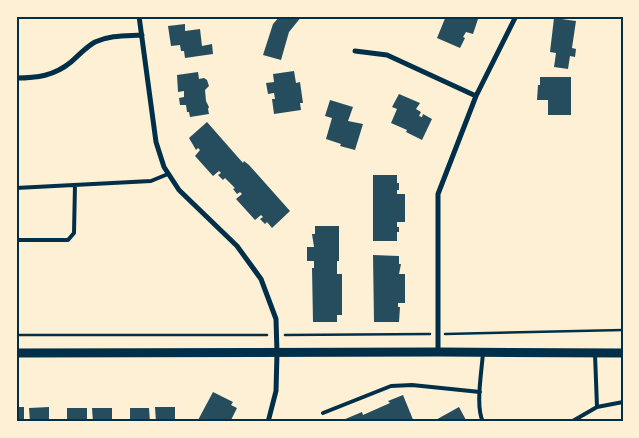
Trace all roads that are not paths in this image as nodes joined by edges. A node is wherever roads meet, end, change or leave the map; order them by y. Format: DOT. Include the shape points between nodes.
graph roads {
  1 [pos="139,16"];
  2 [pos="516,16"];
  3 [pos="142,36"];
  4 [pos="355,51"];
  5 [pos="16,78"];
  6 [pos="476,96"];
  7 [pos="168,174"];
  8 [pos="75,185"];
  9 [pos="16,188"];
  10 [pos="16,240"];
  11 [pos="438,352"];
  12 [pos="483,352"];
  13 [pos="16,353"];
  14 [pos="277,353"];
  15 [pos="595,353"];
  16 [pos="623,353"];
  17 [pos="480,392"];
  18 [pos="623,402"];
  19 [pos="597,407"];
  20 [pos="323,413"];
  21 [pos="268,422"];
  22 [pos="483,422"];
  23 [pos="570,422"];
  1 -- 3 [label="street"];
  2 -- 6 [label="street"];
  3 -- 5 [label="street" via="105,38 52,74"];
  3 -- 7 [label="street" via="156,142"];
  4 -- 6 [label="street" via="386,55"];
  6 -- 11 [label="street" via="438,194"];
  7 -- 8 [label="lane" via="151,181"];
  7 -- 14 [label="street" via="179,190 237,246 262,280 276,319"];
  8 -- 9 [label="lane"];
  8 -- 10 [label="lane" via="74,234 68,240"];
  11 -- 12 [label="street"];
  11 -- 14 [label="street"];
  12 -- 15 [label="street"];
  12 -- 17 [label="lane"];
  13 -- 14 [label="street"];
  14 -- 21 [label="street" via="276,391"];
  15 -- 16 [label="street"];
  15 -- 19 [label="lane"];
  17 -- 20 [label="lane" via="390,386"];
  17 -- 22 [label="lane"];
  18 -- 19 [label="lane"];
  19 -- 23 [label="lane"];
}
